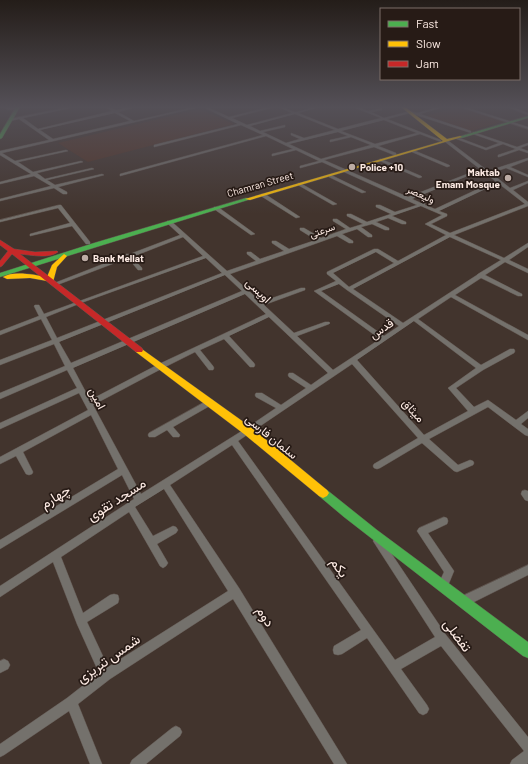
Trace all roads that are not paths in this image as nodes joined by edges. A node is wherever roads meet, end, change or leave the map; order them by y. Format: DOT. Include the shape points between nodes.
graph roads {
  1 [pos="41,143"];
  2 [pos="168,143"];
  3 [pos="238,143"];
  4 [pos="282,143"];
  5 [pos="290,143"];
  6 [pos="367,143"];
  7 [pos="387,143"];
  8 [pos="438,143"];
  9 [pos="439,143"];
  10 [pos="446,143"];
  11 [pos="470,143"];
  12 [pos="503,143"];
  13 [pos="285,144"];
  14 [pos="528,144"];
  15 [pos="155,146"];
  16 [pos="375,146"];
  17 [pos="518,148"];
  18 [pos="296,149"];
  19 [pos="66,151"];
  20 [pos="413,151"];
  21 [pos="528,152"];
  22 [pos="0,153"];
  23 [pos="395,154"];
  24 [pos="273,155"];
  25 [pos="499,156"];
  26 [pos="528,158"];
  27 [pos="382,160"];
  28 [pos="322,161"];
  29 [pos="14,162"];
  30 [pos="81,162"];
  31 [pos="448,166"];
  32 [pos="505,166"];
  33 [pos="301,167"];
  34 [pos="92,169"];
  35 [pos="482,169"];
  36 [pos="344,170"];
  37 [pos="487,172"];
  38 [pos="34,174"];
  39 [pos="102,175"];
  40 [pos="121,175"];
  41 [pos="330,176"];
  42 [pos="528,176"];
  43 [pos="420,177"];
  44 [pos="44,180"];
  45 [pos="498,181"];
  46 [pos="528,182"];
  47 [pos="0,183"];
  48 [pos="299,184"];
  49 [pos="521,185"];
  50 [pos="55,186"];
  51 [pos="528,187"];
  52 [pos="509,190"];
  53 [pos="364,192"];
  54 [pos="65,193"];
  55 [pos="263,194"];
  56 [pos="410,198"];
  57 [pos="0,200"];
  58 [pos="336,204"];
  59 [pos="423,204"];
  60 [pos="528,204"];
  61 [pos="378,206"];
  62 [pos="216,208"];
  63 [pos="436,210"];
  64 [pos="395,214"];
  65 [pos="349,215"];
  66 [pos="388,216"];
  67 [pos="298,217"];
  68 [pos="335,220"];
  69 [pos="0,221"];
  70 [pos="170,222"];
  71 [pos="369,223"];
  72 [pos="404,223"];
  73 [pos="73,224"];
  74 [pos="357,227"];
  75 [pos="302,229"];
  76 [pos="387,229"];
  77 [pos="350,230"];
  78 [pos="253,234"];
  79 [pos="338,234"];
  80 [pos="184,235"];
  81 [pos="450,235"];
  82 [pos="32,236"];
  83 [pos="370,236"];
  84 [pos="320,240"];
  85 [pos="0,242"];
  86 [pos="274,242"];
  87 [pos="351,242"];
  88 [pos="88,243"];
  89 [pos="528,245"];
  90 [pos="10,251"];
  91 [pos="68,251"];
  92 [pos="288,251"];
  93 [pos="249,253"];
  94 [pos="128,255"];
  95 [pos="207,256"];
  96 [pos="503,260"];
  97 [pos="259,261"];
  98 [pos="397,262"];
  99 [pos="28,264"];
  100 [pos="0,265"];
  101 [pos="0,270"];
  102 [pos="140,270"];
  103 [pos="528,271"];
  104 [pos="226,273"];
  105 [pos="480,275"];
  106 [pos="0,276"];
  107 [pos="338,281"];
  108 [pos="52,282"];
  109 [pos="303,289"];
  110 [pos="349,289"];
  111 [pos="245,292"];
  112 [pos="451,295"];
  113 [pos="520,296"];
  114 [pos="79,302"];
  115 [pos="259,305"];
  116 [pos="37,306"];
  117 [pos="269,315"];
  118 [pos="43,317"];
  119 [pos="415,319"];
  120 [pos="103,321"];
  121 [pos="327,322"];
  122 [pos="403,326"];
  123 [pos="0,333"];
  124 [pos="225,336"];
  125 [pos="292,336"];
  126 [pos="528,338"];
  127 [pos="384,339"];
  128 [pos="55,341"];
  129 [pos="127,341"];
  130 [pos="197,350"];
  131 [pos="512,351"];
  132 [pos="353,360"];
  133 [pos="0,363"];
  134 [pos="252,365"];
  135 [pos="68,366"];
  136 [pos="161,366"];
  137 [pos="211,368"];
  138 [pos="481,368"];
  139 [pos="333,374"];
  140 [pos="291,375"];
  141 [pos="310,388"];
  142 [pos="81,389"];
  143 [pos="258,395"];
  144 [pos="0,396"];
  145 [pos="210,402"];
  146 [pos="91,408"];
  147 [pos="282,408"];
  148 [pos="473,411"];
  149 [pos="528,414"];
  150 [pos="516,424"];
  151 [pos="0,426"];
  152 [pos="167,426"];
  153 [pos="248,431"];
  154 [pos="528,433"];
  155 [pos="152,435"];
  156 [pos="176,435"];
  157 [pos="423,439"];
  158 [pos="233,440"];
  159 [pos="18,452"];
  160 [pos="0,461"];
  161 [pos="470,463"];
  162 [pos="377,466"];
  163 [pos="123,470"];
  164 [pos="29,472"];
  165 [pos="165,484"];
  166 [pos="139,500"];
  167 [pos="130,506"];
  168 [pos="444,521"];
  169 [pos="173,530"];
  170 [pos="373,534"];
  171 [pos="151,542"];
  172 [pos="0,545"];
  173 [pos="55,555"];
  174 [pos="163,563"];
  175 [pos="528,570"];
  176 [pos="443,585"];
  177 [pos="0,592"];
  178 [pos="235,592"];
  179 [pos="114,600"];
  180 [pos="464,601"];
  181 [pos="81,620"];
  182 [pos="368,631"];
  183 [pos="442,639"];
  184 [pos="338,650"];
  185 [pos="528,650"];
  186 [pos="393,667"];
  187 [pos="106,676"];
  188 [pos="71,702"];
  189 [pos="423,709"];
  190 [pos="176,732"];
  191 [pos="528,747"];
  192 [pos="0,750"];
  193 [pos="528,756"];
  194 [pos="96,764"];
  195 [pos="136,764"];
  196 [pos="341,764"];
  197 [pos="516,764"];
  1 -- 22 [label="street"];
  2 -- 15 [label="street"];
  3 -- 40 [label="street"];
  4 -- 13 [label="street, ولیعصر"];
  5 -- 13 [label="street"];
  6 -- 16 [label="street"];
  7 -- 16 [label="street"];
  8 -- 23 [label="main road, Chamran Street"];
  9 -- 20 [label="main road, Chamran Street"];
  10 -- 35 [label="street"];
  11 -- 12 [label="street" via="486,148"];
  12 -- 17 [label="street"];
  13 -- 18 [label="street, ولیعصر"];
  14 -- 17 [label="street"];
  16 -- 23 [label="street"];
  16 -- 28 [label="street"];
  17 -- 21 [label="street"];
  17 -- 25 [label="street"];
  18 -- 24 [label="street"];
  18 -- 28 [label="street, ولیعصر"];
  19 -- 29 [label="street"];
  20 -- 27 [label="main road, Chamran Street"];
  20 -- 31 [label="street"];
  22 -- 29 [label="street"];
  23 -- 36 [label="main road, Chamran Street"];
  26 -- 32 [label="street"];
  27 -- 36 [label="main road, Chamran Street"];
  27 -- 43 [label="street"];
  28 -- 33 [label="street"];
  28 -- 36 [label="street, ولیعصر"];
  29 -- 38 [label="street"];
  30 -- 38 [label="street"];
  32 -- 37 [label="street"];
  32 -- 42 [label="street"];
  34 -- 44 [label="street"];
  35 -- 37 [label="street"];
  35 -- 56 [label="street"];
  36 -- 41 [label="main road, Chamran Street"];
  36 -- 56 [label="street, ولیعصر"];
  36 -- 88 [label="main road, Chamran Street"];
  37 -- 45 [label="street"];
  38 -- 44 [label="street"];
  38 -- 47 [label="street"];
  39 -- 50 [label="street"];
  41 -- 48 [label="main road, Chamran Street"];
  41 -- 53 [label="street"];
  44 -- 50 [label="street"];
  45 -- 52 [label="street"];
  45 -- 63 [label="street"];
  46 -- 49 [label="street"];
  48 -- 55 [label="main road, Chamran Street"];
  48 -- 58 [label="street"];
  49 -- 51 [label="street"];
  49 -- 52 [label="street"];
  50 -- 54 [label="street"];
  50 -- 57 [label="street"];
  52 -- 60 [label="street"];
  55 -- 62 [label="main road, Chamran Street"];
  55 -- 67 [label="street"];
  56 -- 59 [label="street, ولیعصر"];
  59 -- 63 [label="street, ولیعصر"];
  59 -- 64 [label="street, سرعتی"];
  60 -- 81 [label="street"];
  61 -- 64 [label="street"];
  62 -- 70 [label="main road, Chamran Street"];
  62 -- 78 [label="street"];
  63 -- 81 [label="street, ولیعصر" via="445,216 427,224"];
  64 -- 66 [label="street, سرعتی"];
  65 -- 71 [label="street"];
  66 -- 71 [label="street, سرعتی"];
  66 -- 72 [label="street"];
  68 -- 77 [label="street"];
  69 -- 73 [label="street" via="59,206"];
  70 -- 80 [label="street, اویسی"];
  70 -- 91 [label="main road, Chamran Street"];
  71 -- 74 [label="street, سرعتی"];
  71 -- 76 [label="street"];
  73 -- 82 [label="street"];
  73 -- 88 [label="street"];
  74 -- 77 [label="street, سرعتی"];
  74 -- 83 [label="street"];
  75 -- 84 [label="street"];
  77 -- 79 [label="street, سرعتی"];
  79 -- 84 [label="street, سرعتی"];
  79 -- 87 [label="street"];
  80 -- 94 [label="street"];
  80 -- 95 [label="street, اویسی"];
  81 -- 96 [label="street"];
  81 -- 98 [label="street"];
  84 -- 92 [label="street, سرعتی"];
  85 -- 90 [label="main road, سلمان فارسی"];
  86 -- 92 [label="street"];
  88 -- 91 [label="main road, Chamran Street"];
  89 -- 96 [label="street, قدس"];
  90 -- 91 [label="main road" via="35,254"];
  90 -- 99 [label="main road, سلمان فارسی"];
  90 -- 100 [label="main road"];
  91 -- 99 [label="main road, Chamran Street"];
  91 -- 108 [label="main road" via="54,264 51,270"];
  92 -- 97 [label="street, سرعتی"];
  93 -- 97 [label="street"];
  94 -- 102 [label="street"];
  94 -- 108 [label="street"];
  95 -- 104 [label="street, اویسی"];
  95 -- 114 [label="street"];
  96 -- 103 [label="street"];
  96 -- 105 [label="street, قدس"];
  97 -- 104 [label="street, سرعتی"];
  98 -- 107 [label="street" via="376,250 329,273"];
  98 -- 110 [label="street"];
  99 -- 101 [label="main road, Chamran Street"];
  99 -- 106 [label="main road, Chamran Street"];
  99 -- 108 [label="main road, سلمان فارسی"];
  104 -- 111 [label="street, اویسی"];
  104 -- 120 [label="street, سرعتی"];
  105 -- 112 [label="street, قدس"];
  105 -- 113 [label="street"];
  106 -- 108 [label="main road" via="30,276"];
  107 -- 110 [label="street"];
  107 -- 127 [label="street" via="317,291"];
  108 -- 114 [label="main road, سلمان فارسی"];
  109 -- 115 [label="street"];
  110 -- 122 [label="street"];
  111 -- 115 [label="street, اویسی"];
  111 -- 129 [label="street"];
  112 -- 119 [label="street, قدس"];
  112 -- 126 [label="street"];
  114 -- 118 [label="street"];
  114 -- 120 [label="main road, سلمان فارسی"];
  115 -- 117 [label="street, اویسی"];
  116 -- 118 [label="street, امین"];
  117 -- 124 [label="street"];
  117 -- 125 [label="street, اویسی"];
  118 -- 123 [label="street"];
  118 -- 128 [label="street, امین"];
  119 -- 122 [label="street, قدس"];
  119 -- 138 [label="street"];
  120 -- 128 [label="street, سرعتی"];
  120 -- 129 [label="main road, سلمان فارسی"];
  121 -- 125 [label="street"];
  122 -- 127 [label="street, قدس"];
  124 -- 130 [label="street"];
  124 -- 134 [label="street"];
  125 -- 139 [label="street, اویسی"];
  127 -- 132 [label="street, قدس"];
  128 -- 133 [label="street, سرعتی"];
  128 -- 135 [label="street, امین"];
  129 -- 135 [label="street"];
  129 -- 136 [label="main road, سلمان فارسی"];
  130 -- 136 [label="street"];
  130 -- 137 [label="street"];
  131 -- 138 [label="street"];
  132 -- 139 [label="street, قدس"];
  132 -- 157 [label="street, میثاق"];
  135 -- 142 [label="street, امین"];
  135 -- 144 [label="street"];
  136 -- 145 [label="main road, سلمان فارسی"];
  136 -- 146 [label="street"];
  138 -- 148 [label="street" via="452,388"];
  139 -- 141 [label="street, قدس"];
  140 -- 141 [label="street"];
  141 -- 147 [label="street, قدس"];
  142 -- 146 [label="street, امین"];
  142 -- 151 [label="street"];
  143 -- 147 [label="street"];
  145 -- 152 [label="street"];
  145 -- 153 [label="main road, سلمان فارسی"];
  146 -- 159 [label="street"];
  146 -- 163 [label="street, امین"];
  147 -- 153 [label="street, قدس"];
  148 -- 150 [label="street, میثاق" via="488,402"];
  148 -- 157 [label="street, میثاق"];
  149 -- 150 [label="street"];
  150 -- 154 [label="street"];
  152 -- 155 [label="street"];
  152 -- 156 [label="street"];
  153 -- 158 [label="street, مسجد تقوی"];
  153 -- 170 [label="main road, سلمان فارسی"];
  157 -- 161 [label="street" via="457,469"];
  157 -- 162 [label="street"];
  158 -- 165 [label="street, مسجد تقوی"];
  158 -- 182 [label="street, یکم"];
  159 -- 160 [label="street"];
  159 -- 164 [label="street"];
  163 -- 166 [label="street, امین"];
  163 -- 172 [label="street, چهارم"];
  165 -- 166 [label="street, مسجد تقوی"];
  165 -- 178 [label="street, دوم"];
  166 -- 167 [label="street, مسجد تقوی"];
  167 -- 171 [label="street"];
  167 -- 173 [label="street, مسجد تقوی"];
  168 -- 176 [label="street" via="422,531 449,571"];
  169 -- 171 [label="street"];
  170 -- 176 [label="main road, سلمان فارسی"];
  170 -- 183 [label="street, تفضلی"];
  171 -- 174 [label="street"];
  173 -- 177 [label="street, مسجد تقوی"];
  173 -- 181 [label="street"];
  175 -- 180 [label="street"];
  176 -- 180 [label="main road, سلمان فارسی"];
  178 -- 187 [label="street, شمس تبریزی"];
  178 -- 196 [label="street, دوم"];
  179 -- 181 [label="street"];
  180 -- 185 [label="main road, سلمان فارسی"];
  181 -- 187 [label="street"];
  182 -- 184 [label="street"];
  182 -- 186 [label="street, یکم"];
  183 -- 186 [label="street"];
  183 -- 191 [label="street, تفضلی"];
  186 -- 189 [label="street, یکم"];
  187 -- 188 [label="street, شمس تبریزی"];
  188 -- 192 [label="street, شمس تبریزی"];
  188 -- 194 [label="street"];
  190 -- 195 [label="street"];
  193 -- 197 [label="street"];
}
